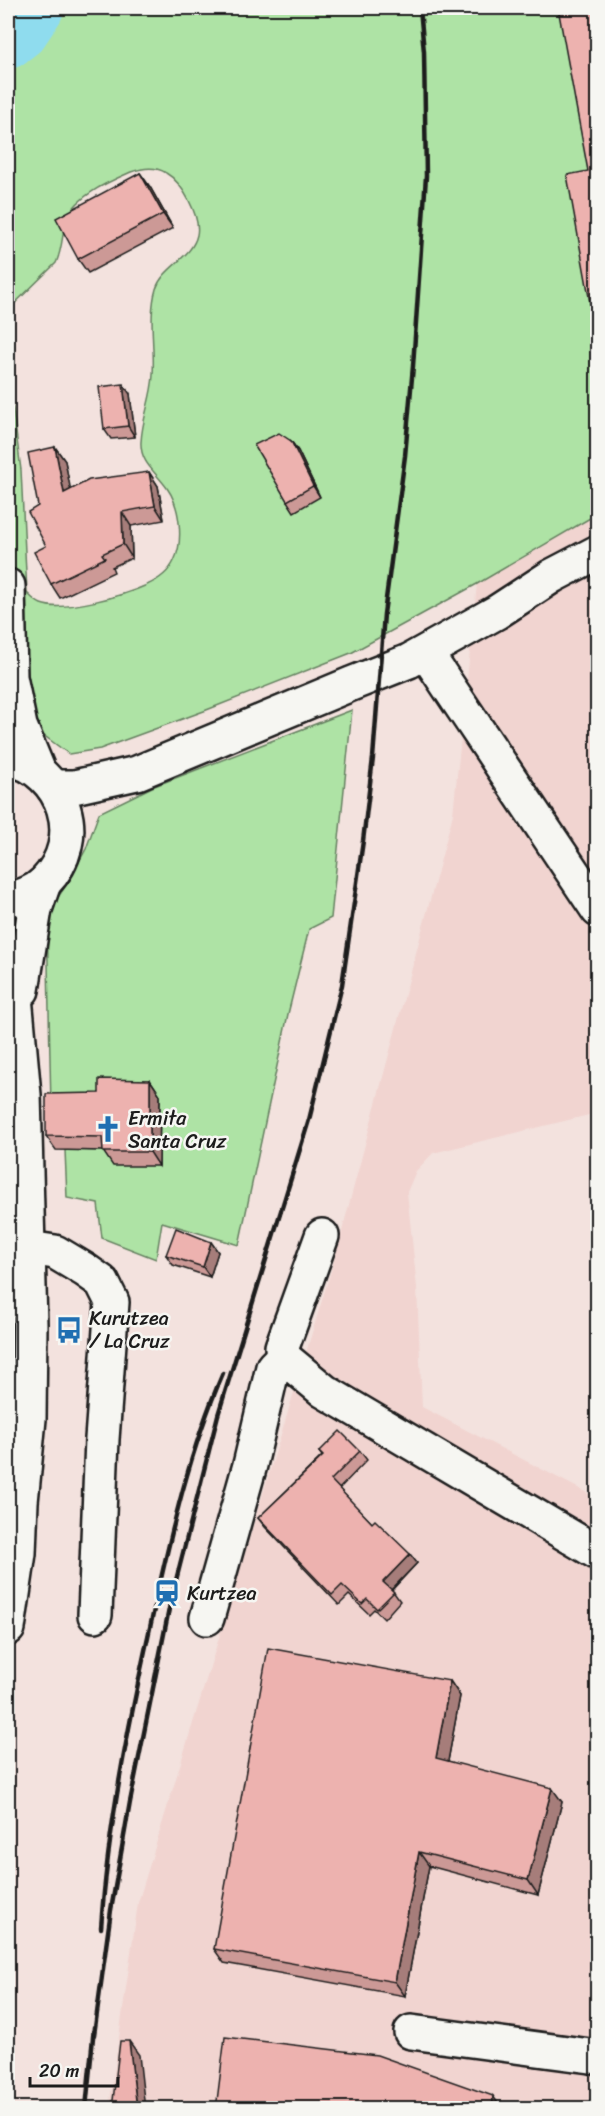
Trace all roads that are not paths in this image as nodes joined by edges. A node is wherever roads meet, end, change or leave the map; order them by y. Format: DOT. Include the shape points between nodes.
graph roads {
  1 [pos="597,552"];
  2 [pos="8,586"];
  3 [pos="9,641"];
  4 [pos="426,653"];
  5 [pos="8,758"];
  6 [pos="137,773"];
  7 [pos="46,779"];
  8 [pos="67,826"];
  9 [pos="44,883"];
  10 [pos="8,900"];
  11 [pos="597,910"];
  12 [pos="8,954"];
  13 [pos="19,1031"];
  14 [pos="322,1236"];
  15 [pos="28,1248"];
  16 [pos="283,1357"];
  17 [pos="597,1553"];
  18 [pos="95,1615"];
  19 [pos="207,1618"];
  20 [pos="8,1628"];
  21 [pos="411,2032"];
  22 [pos="597,2057"];
  1 -- 4 [label="street"];
  2 -- 3 [label="street"];
  3 -- 7 [label="street" via="10,677 20,726"];
  4 -- 6 [label="street"];
  4 -- 11 [label="street"];
  5 -- 7 [label="street"];
  6 -- 7 [label="street" via="74,787"];
  6 -- 8 [label="street"];
  7 -- 8 [label="street" via="63,805"];
  8 -- 9 [label="street" via="65,847 57,867"];
  9 -- 10 [label="street" via="24,896"];
  9 -- 13 [label="street" via="35,909"];
  12 -- 13 [label="street"];
  13 -- 15 [label="street"];
  14 -- 16 [label="street" via="282,1347"];
  15 -- 18 [label="street" via="56,1252 85,1270 102,1282 112,1302"];
  15 -- 20 [label="street" via="29,1419 19,1553"];
  16 -- 17 [label="street" via="324,1391"];
  16 -- 19 [label="street" via="273,1368"];
  21 -- 22 [label="street"];
}
